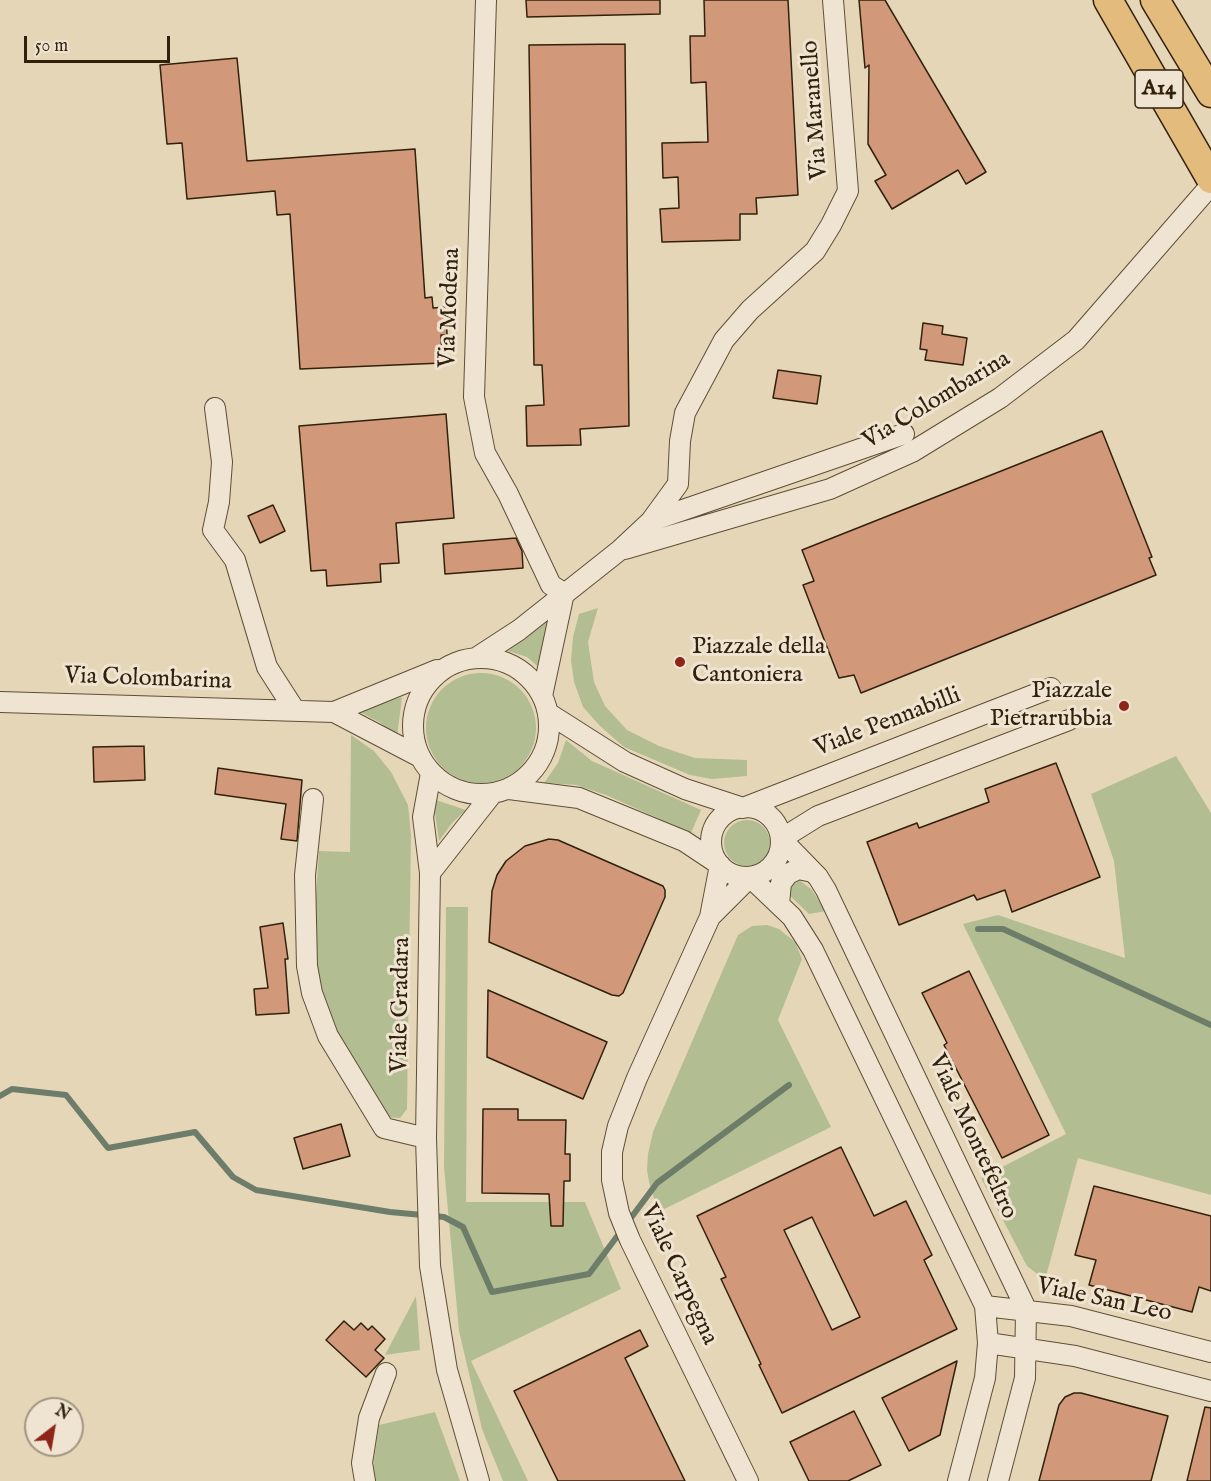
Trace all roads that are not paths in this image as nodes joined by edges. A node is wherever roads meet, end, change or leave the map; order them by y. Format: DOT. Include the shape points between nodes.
graph roads {
  1 [pos="486,0"];
  2 [pos="833,0"];
  3 [pos="1107,0"];
  4 [pos="1155,0"];
  5 [pos="1211,93"];
  6 [pos="1211,179"];
  7 [pos="1211,185"];
  8 [pos="215,408"];
  9 [pos="904,434"];
  10 [pos="678,484"];
  11 [pos="651,521"];
  12 [pos="620,550"];
  13 [pos="564,592"];
  14 [pos="476,658"];
  15 [pos="453,664"];
  16 [pos="1051,688"];
  17 [pos="0,702"];
  18 [pos="545,705"];
  19 [pos="294,710"];
  20 [pos="334,712"];
  21 [pos="1069,720"];
  22 [pos="425,765"];
  23 [pos="500,791"];
  24 [pos="312,799"];
  25 [pos="743,808"];
  26 [pos="781,839"];
  27 [pos="720,865"];
  28 [pos="813,872"];
  29 [pos="430,873"];
  30 [pos="750,877"];
  31 [pos="779,904"];
  32 [pos="710,917"];
  33 [pos="426,1138"];
  34 [pos="985,1306"];
  35 [pos="1026,1309"];
  36 [pos="988,1342"];
  37 [pos="1026,1348"];
  38 [pos="1211,1352"];
  39 [pos="386,1373"];
  40 [pos="1211,1391"];
  41 [pos="365,1481"];
  42 [pos="479,1481"];
  43 [pos="748,1481"];
  44 [pos="958,1481"];
  45 [pos="998,1481"];
  1 -- 13 [label="street, Via Modena" via="474,397 485,453 550,585"];
  2 -- 10 [label="street, Via Maranello" via="848,191 815,251 750,310 724,340 685,413"];
  3 -- 6 [label="highway, A14"];
  4 -- 5 [label="highway, A14"];
  7 -- 12 [label="street, Via Colombarina" via="1077,340 1000,398 912,452 830,489"];
  8 -- 19 [label="street, Via Colombarina" via="222,462 213,530 235,560 267,667"];
  9 -- 11 [label="street, Via Colombarina"];
  10 -- 11 [label="street, Via Colombarina"];
  11 -- 12 [label="street, Via Colombarina"];
  12 -- 13 [label="street, Via Colombarina"];
  13 -- 14 [label="street, Via Colombarina" via="519,630"];
  13 -- 18 [label="street"];
  14 -- 15 [label="street"];
  14 -- 18 [label="street" via="515,667 531,680"];
  15 -- 20 [label="street, Via Colombarina"];
  15 -- 22 [label="street" via="434,676 421,693 413,714 413,736"];
  16 -- 25 [label="street, Viale Pennabilli"];
  17 -- 19 [label="street, Via Colombarina"];
  18 -- 23 [label="street" via="548,736 542,758 528,776"];
  18 -- 25 [label="street" via="625,762 685,789"];
  19 -- 20 [label="street, Via Colombarina"];
  20 -- 22 [label="street, Via Colombarina"];
  21 -- 26 [label="street" via="818,816"];
  22 -- 23 [label="street" via="449,787 470,794"];
  22 -- 29 [label="street, Viale Gradara" via="423,817"];
  23 -- 27 [label="street" via="579,798 684,841"];
  23 -- 29 [label="street"];
  24 -- 33 [label="street" via="305,875 312,993 328,1036 384,1128"];
  25 -- 26 [label="street" via="754,808 773,819"];
  25 -- 27 [label="street" via="733,810 716,824 712,845"];
  26 -- 28 [label="street, Viale Montefeltro"];
  26 -- 30 [label="street" via="777,860 769,869"];
  27 -- 30 [label="street" via="728,872"];
  27 -- 32 [label="street, Viale Carpegna"];
  28 -- 31 [label="street" via="798,869 788,874 781,883"];
  28 -- 35 [label="street, Viale Montefeltro" via="826,890"];
  29 -- 33 [label="street, Viale Gradara"];
  30 -- 31 [label="street"];
  30 -- 32 [label="street, Viale Carpegna"];
  31 -- 34 [label="street" via="813,950"];
  32 -- 43 [label="street, Viale Carpegna" via="618,1126 612,1152 612,1180 630,1240"];
  33 -- 42 [label="street, Viale Gradara" via="430,1266 447,1370"];
  34 -- 35 [label="street, Viale San Leo"];
  34 -- 36 [label="street"];
  35 -- 37 [label="street, Viale Montefeltro"];
  35 -- 38 [label="street, Viale San Leo" via="1071,1316"];
  36 -- 37 [label="street"];
  36 -- 44 [label="street" via="985,1378"];
  37 -- 40 [label="street" via="1075,1356"];
  37 -- 45 [label="street, Viale Montefeltro" via="1025,1378"];
  39 -- 41 [label="street" via="369,1418 362,1463"];
}
